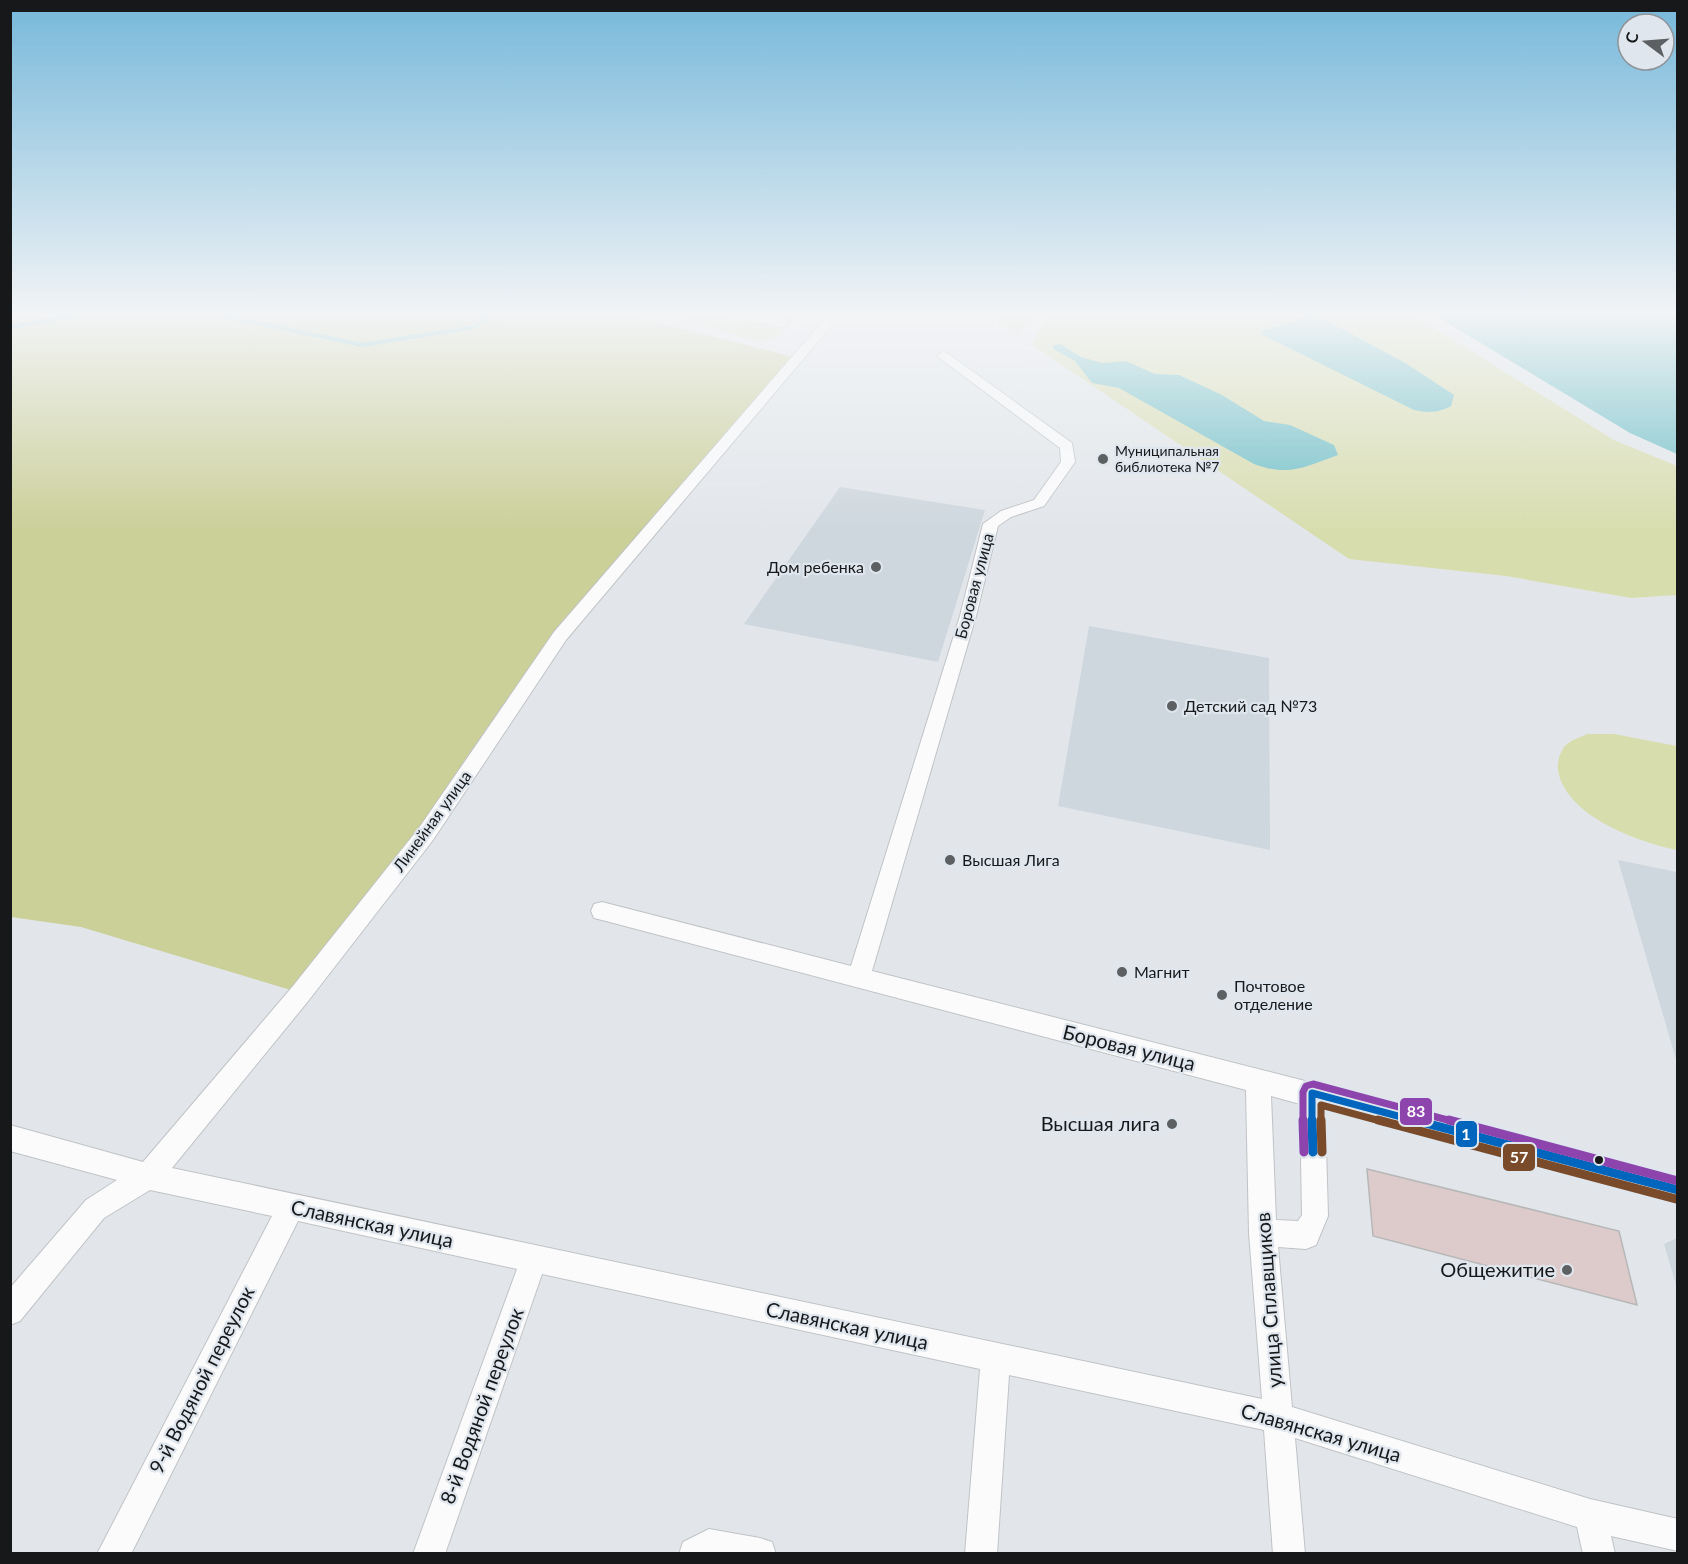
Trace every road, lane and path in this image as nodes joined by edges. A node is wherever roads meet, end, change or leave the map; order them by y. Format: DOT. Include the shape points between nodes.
graph roads {
  1 [pos="774,386"];
  2 [pos="984,386"];
  3 [pos="602,911"];
  4 [pos="859,978"];
  5 [pos="1258,1081"];
  6 [pos="1312,1093"];
  7 [pos="10,1138"];
  8 [pos="148,1176"];
  9 [pos="1677,1190"];
  10 [pos="291,1207"];
  11 [pos="1263,1233"];
  12 [pos="534,1258"];
  13 [pos="10,1311"];
  14 [pos="996,1358"];
  15 [pos="1278,1418"];
  16 [pos="1590,1515"];
  17 [pos="1677,1535"];
  18 [pos="112,1554"];
  19 [pos="429,1554"];
  20 [pos="695,1554"];
  21 [pos="760,1554"];
  22 [pos="981,1554"];
  23 [pos="1289,1554"];
  24 [pos="1599,1554"];
  1 -- 8 [label="street, Линейная улица" via="560,636 426,834 302,993"];
  2 -- 4 [label="street, Боровая улица" via="1067,446 1068,462 1039,503 990,524 968,615"];
  3 -- 4 [label="street, Боровая улица"];
  4 -- 5 [label="street, Боровая улица"];
  5 -- 6 [label="street, Боровая улица"];
  5 -- 11 [label="street, улица Сплавщиков"];
  6 -- 9 [label="street, Боровая улица"];
  6 -- 11 [label="street" via="1315,1216 1306,1235"];
  7 -- 8 [label="street, Славянская улица"];
  8 -- 10 [label="street, Славянская улица"];
  8 -- 13 [label="street, Линейная улица" via="95,1209"];
  10 -- 12 [label="street, Славянская улица"];
  10 -- 18 [label="street, 9-й Водяной переулок"];
  11 -- 15 [label="street, улица Сплавщиков"];
  12 -- 14 [label="street, Славянская улица"];
  12 -- 19 [label="street, 8-й Водяной переулок"];
  14 -- 15 [label="street, Славянская улица"];
  14 -- 22 [label="street"];
  15 -- 16 [label="street, Славянская улица"];
  15 -- 23 [label="street, улица Сплавщиков"];
  16 -- 17 [label="street, Славянская улица"];
  16 -- 24 [label="street"];
  20 -- 21 [label="street" via="709,1545"];
}
